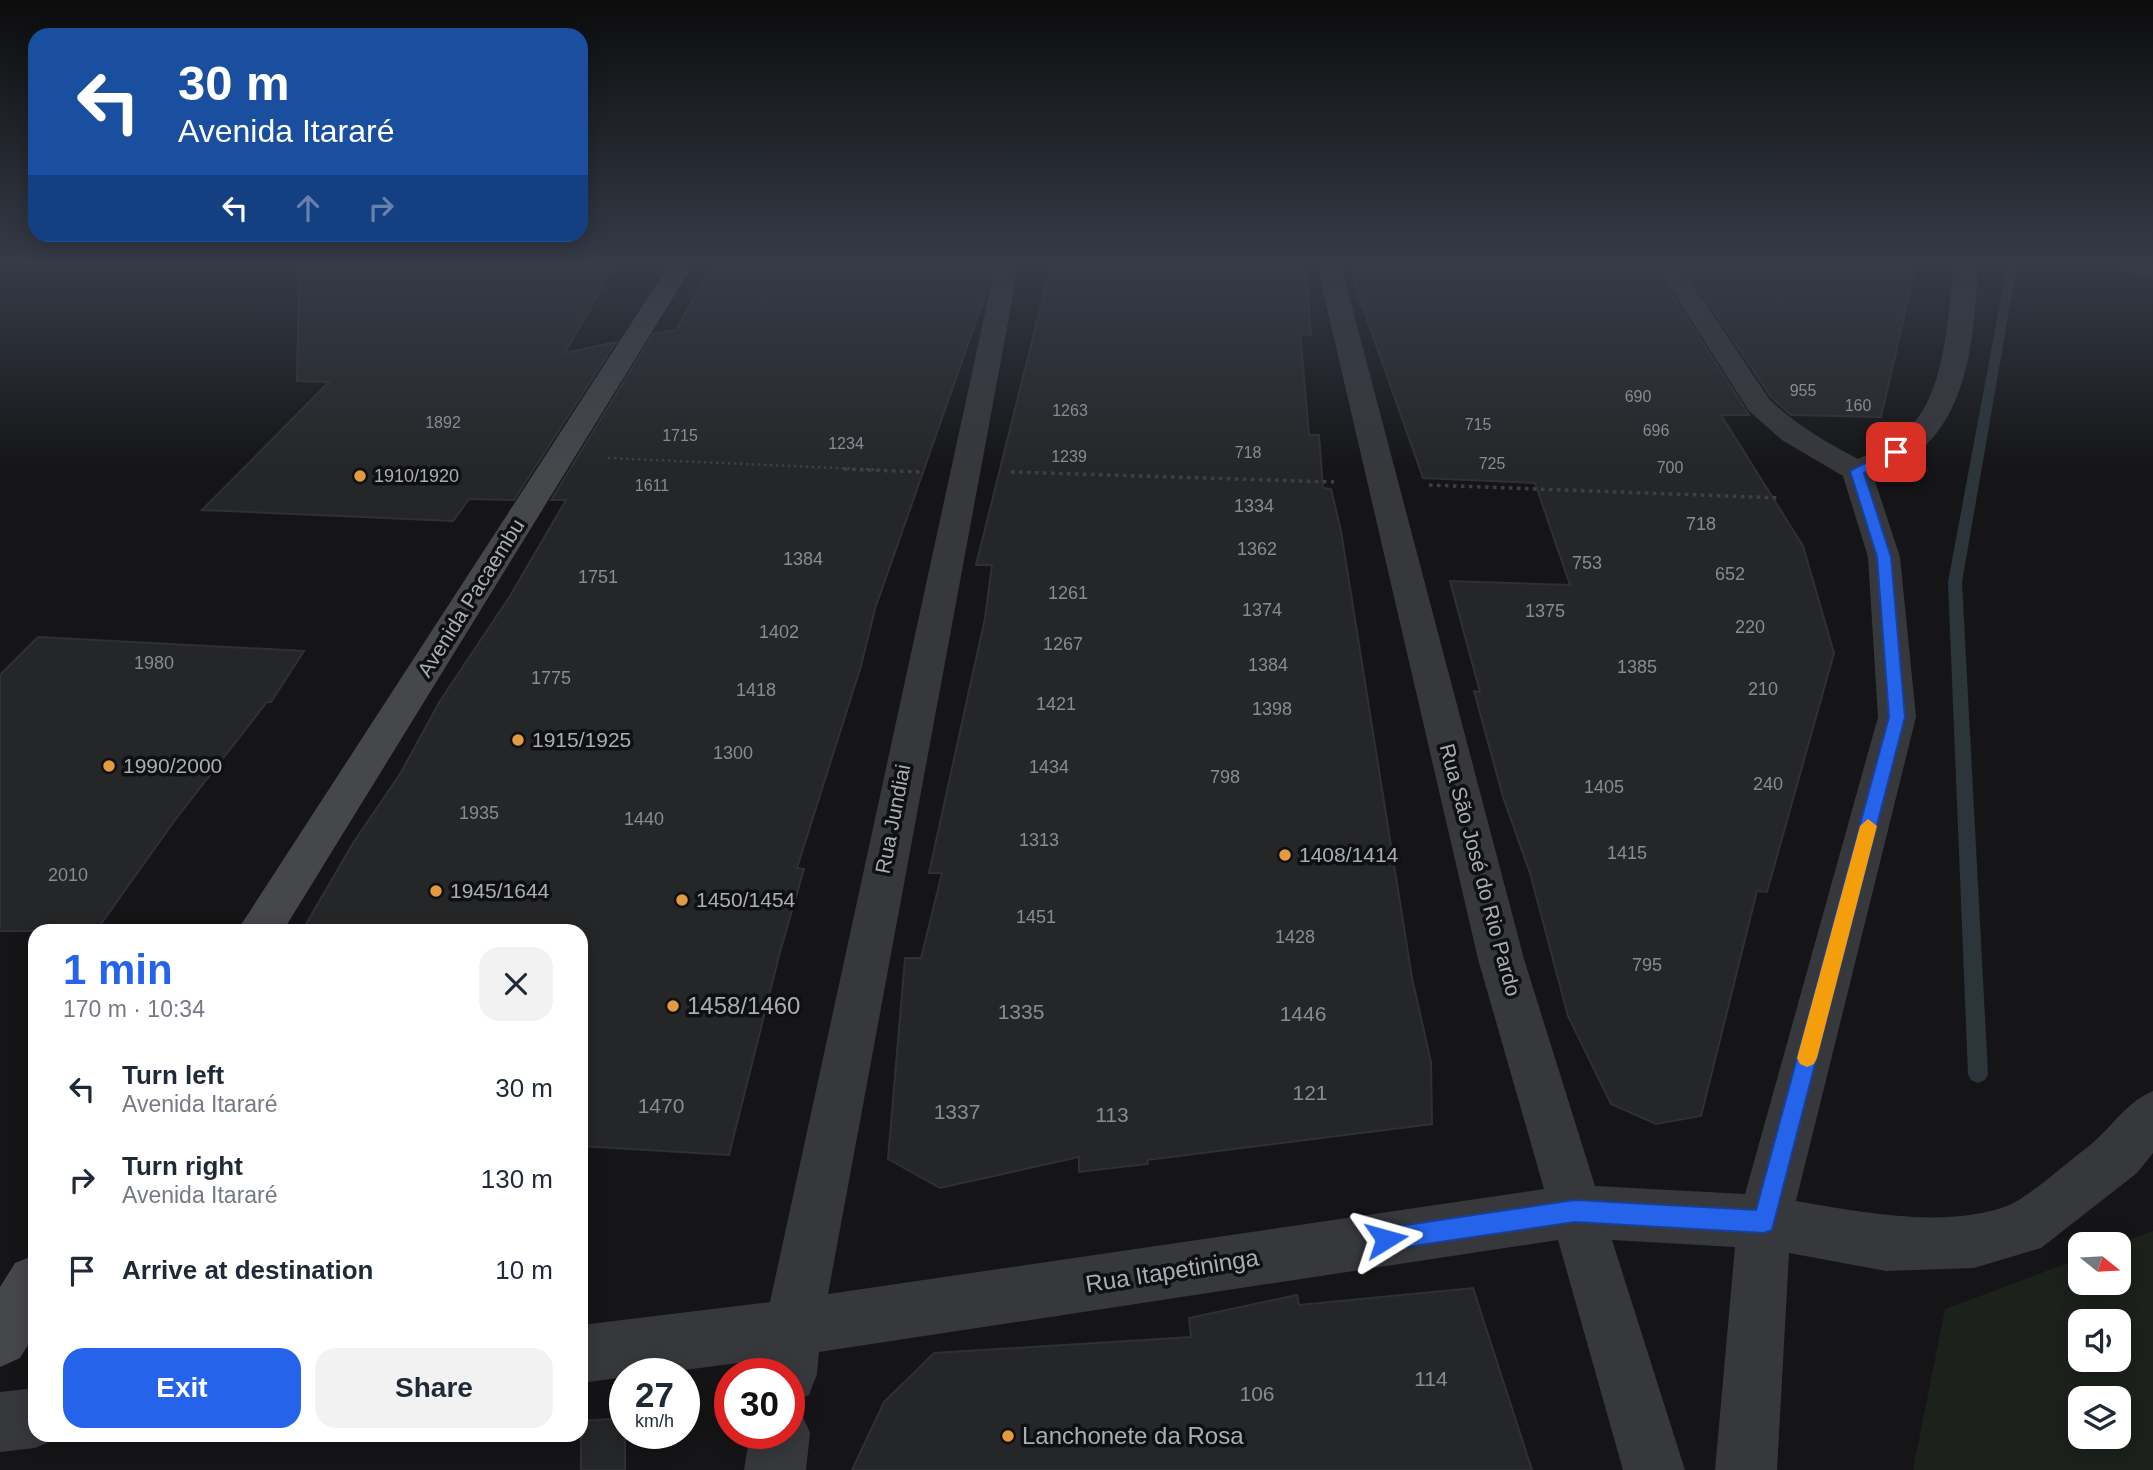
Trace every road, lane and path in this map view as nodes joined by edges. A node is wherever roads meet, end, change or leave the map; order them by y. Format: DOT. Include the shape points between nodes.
graph roads {
  1 [pos="638,334"];
  2 [pos="993,334"];
  3 [pos="1346,334"];
  4 [pos="1714,334"];
  5 [pos="1956,334"];
  6 [pos="606,458"];
  7 [pos="1857,471"];
  8 [pos="922,472"];
  9 [pos="1007,472"];
  10 [pos="1335,482"];
  11 [pos="1423,484"];
  12 [pos="1781,498"];
  13 [pos="263,924"];
  14 [pos="2153,1115"];
  15 [pos="1575,1211"];
  16 [pos="1764,1222"];
  17 [pos="28,1294"];
  18 [pos="0,1338"];
  19 [pos="790,1351"];
  20 [pos="588,1353"];
  21 [pos="28,1419"];
  22 [pos="0,1422"];
  23 [pos="778,1449"];
  24 [pos="775,1470"];
  25 [pos="1654,1470"];
  26 [pos="1746,1470"];
  1 -- 13 [label="main road, Avenida Pacaembu"];
  2 -- 19 [label="street, Rua Jundiai"];
  3 -- 15 [label="street, Rua São José do Rio Pardo" via="1501,959"];
  4 -- 7 [label="street" via="1770,418"];
  5 -- 7 [label="street" via="1936,413 1915,441"];
  6 -- 8 [label="path"];
  7 -- 16 [label="street" via="1884,557 1897,717"];
  9 -- 10 [label="path"];
  11 -- 12 [label="path"];
  14 -- 16 [label="street, Rua Itapetininga" via="2119,1156 2022,1229 1974,1241 1886,1244"];
  15 -- 16 [label="street, Rua Itapetininga"];
  15 -- 19 [label="street, Rua Itapetininga"];
  15 -- 25 [label="street, Rua São José do Rio Pardo"];
  16 -- 26 [label="street"];
  17 -- 18 [label="main road"];
  19 -- 20 [label="street, Rua Itapetininga"];
  21 -- 22 [label="street"];
  23 -- 24 [label="street"];
}
